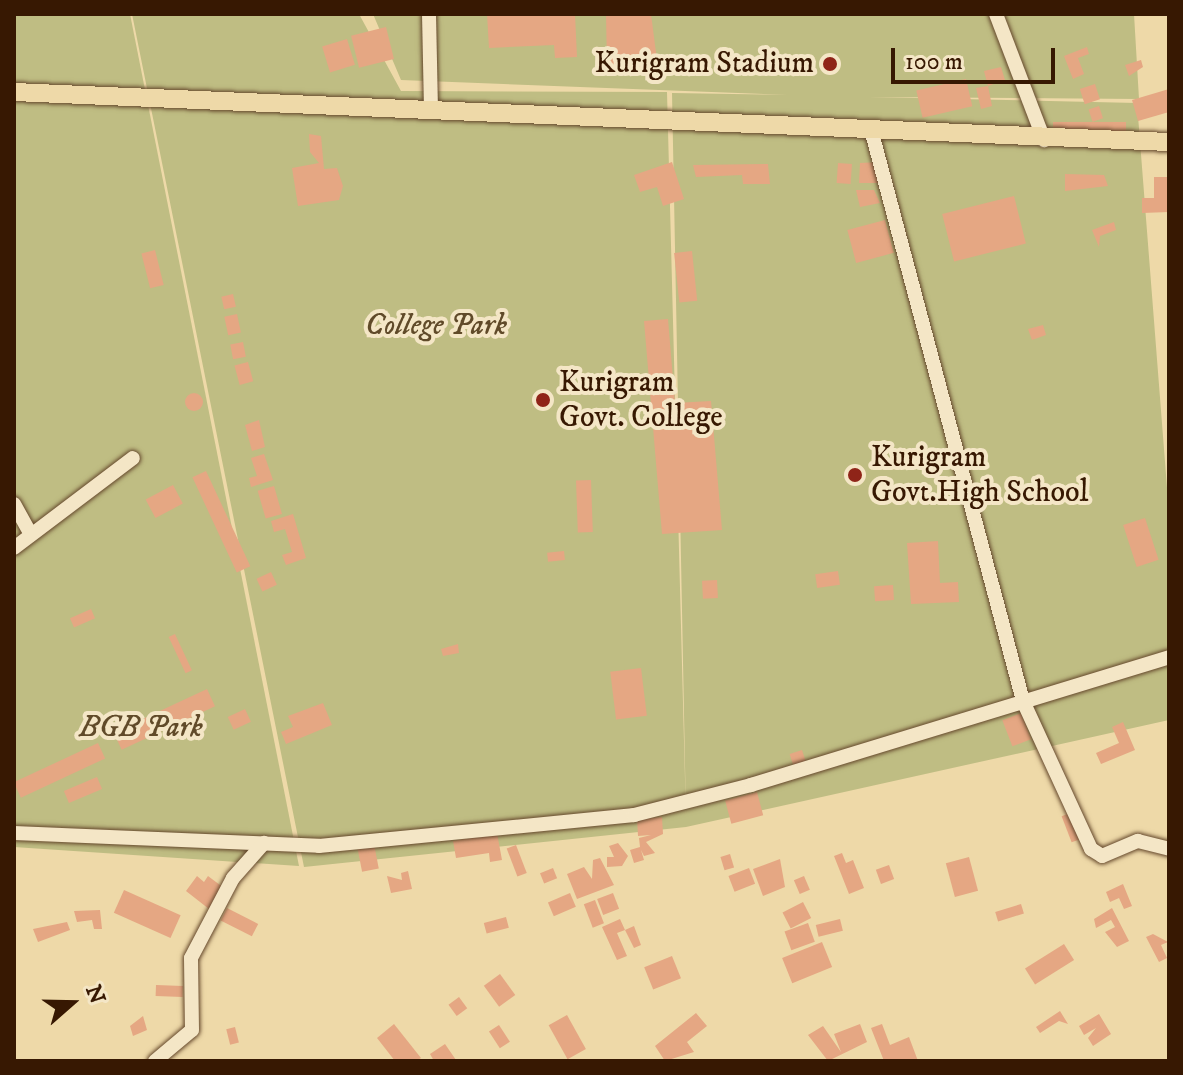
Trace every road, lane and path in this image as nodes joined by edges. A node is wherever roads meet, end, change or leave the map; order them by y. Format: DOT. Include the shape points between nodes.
graph roads {
  1 [pos="429,14"];
  2 [pos="996,14"];
  3 [pos="14,92"];
  4 [pos="431,110"];
  5 [pos="872,133"];
  6 [pos="1044,140"];
  7 [pos="1169,142"];
  8 [pos="133,458"];
  9 [pos="14,504"];
  10 [pos="31,535"];
  11 [pos="14,548"];
  12 [pos="1169,657"];
  13 [pos="1023,701"];
  14 [pos="14,833"];
  15 [pos="264,843"];
  16 [pos="1169,849"];
  17 [pos="155,1061"];
  1 -- 4 [label="street"];
  2 -- 6 [label="street"];
  3 -- 4 [label="main road"];
  4 -- 5 [label="main road" via="674,117"];
  5 -- 6 [label="main road"];
  5 -- 13 [label="street"];
  6 -- 7 [label="main road"];
  8 -- 10 [label="street"];
  9 -- 10 [label="street"];
  10 -- 11 [label="street"];
  12 -- 13 [label="street"];
  13 -- 15 [label="street" via="634,815 319,846"];
  13 -- 16 [label="street" via="1091,849 1102,856 1138,841"];
  14 -- 15 [label="street"];
  15 -- 17 [label="street" via="233,878 191,958 192,1030"];
}
